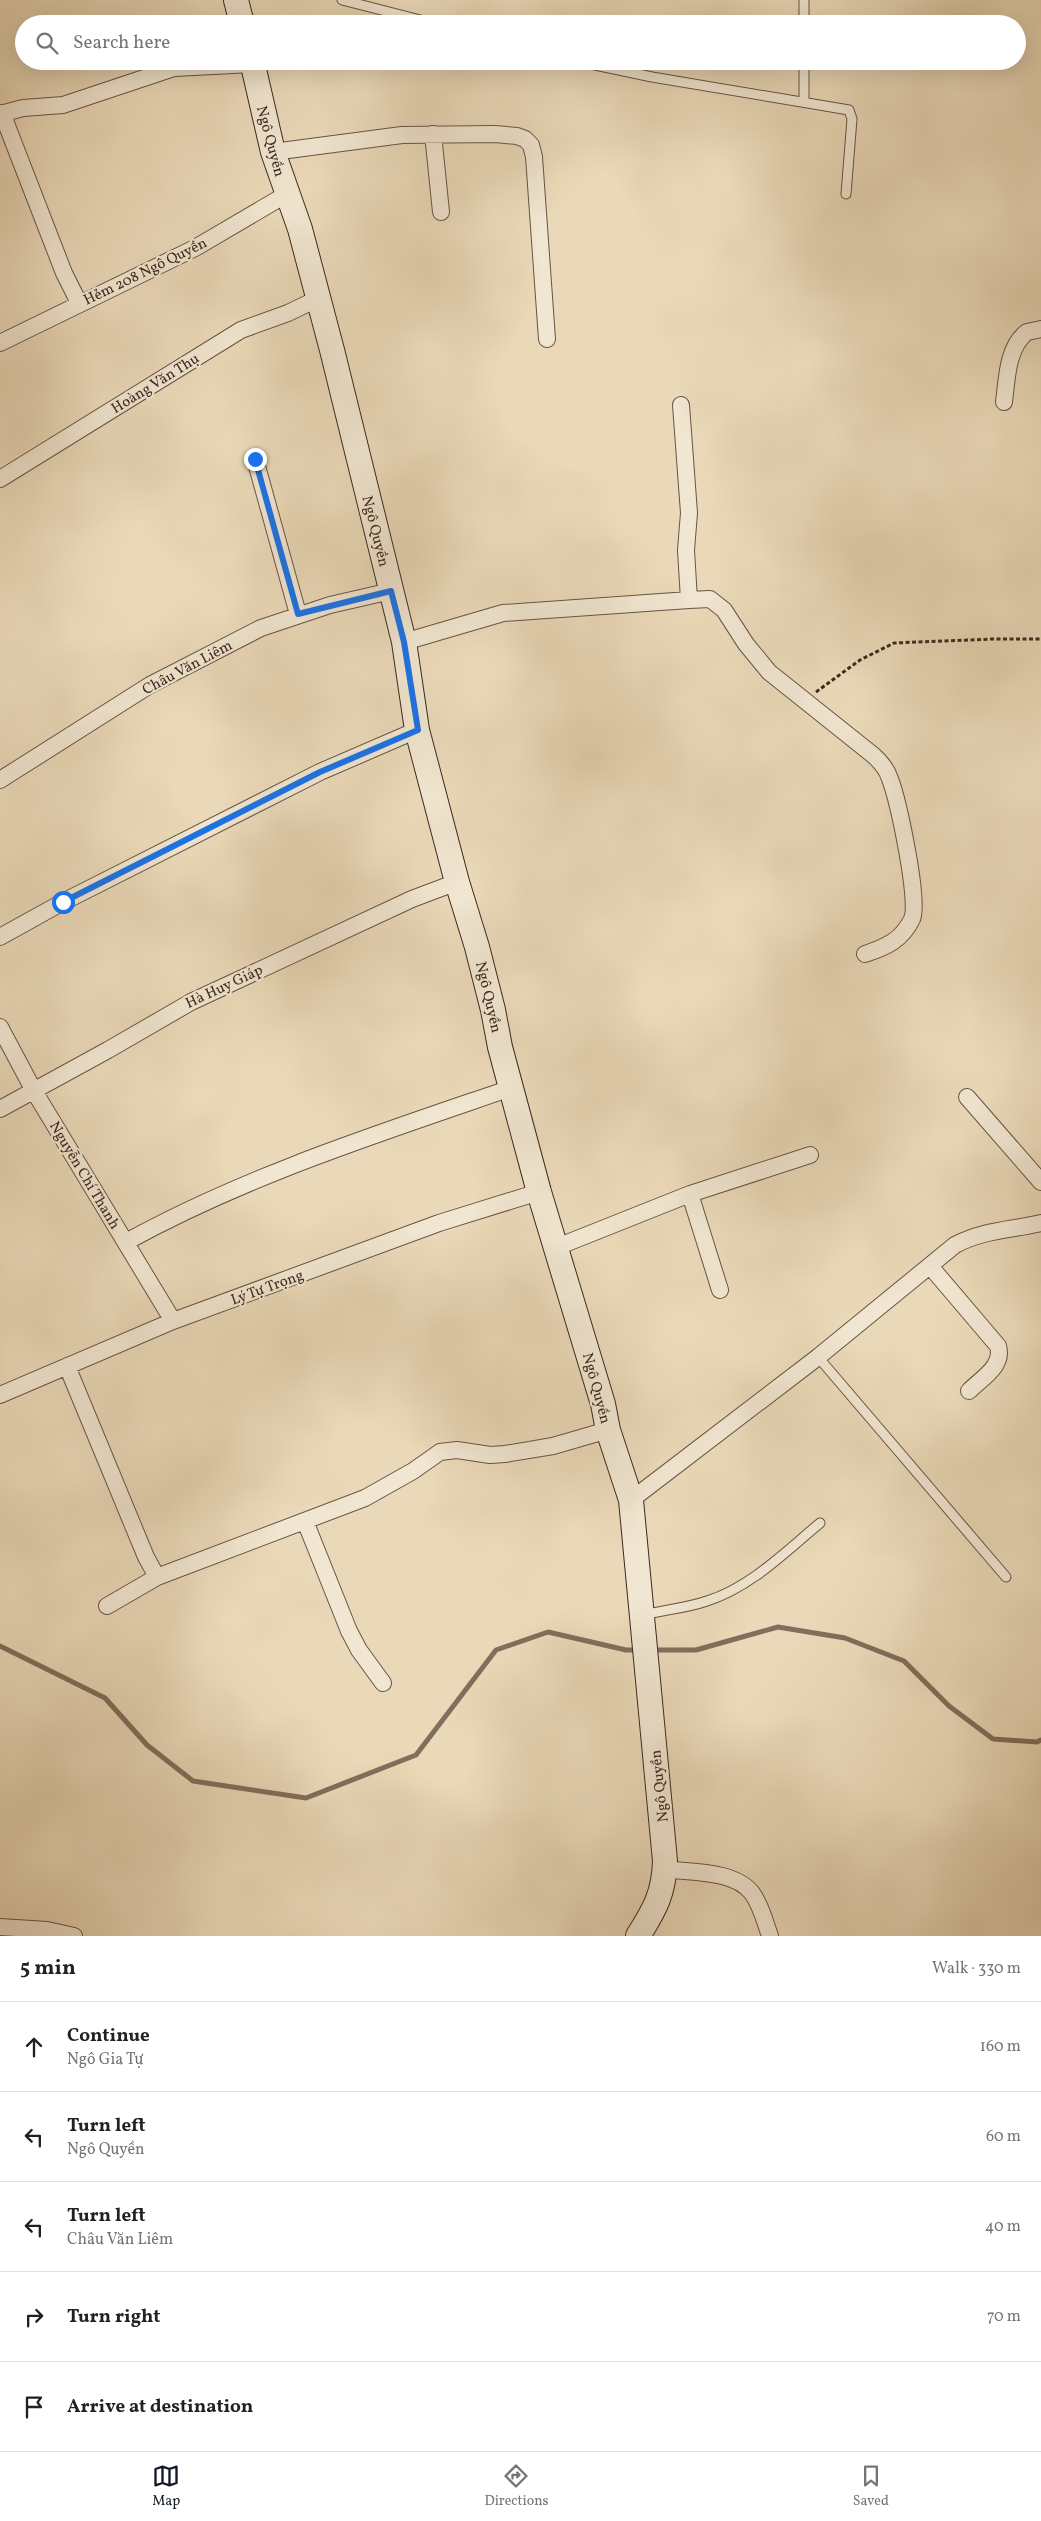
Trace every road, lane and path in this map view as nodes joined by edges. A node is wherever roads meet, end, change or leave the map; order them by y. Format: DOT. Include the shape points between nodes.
graph roads {
  1 [pos="236,0"];
  2 [pos="342,0"];
  3 [pos="804,0"];
  4 [pos="240,15"];
  5 [pos="401,15"];
  6 [pos="804,15"];
  7 [pos="168,70"];
  8 [pos="254,70"];
  9 [pos="619,70"];
  10 [pos="804,70"];
  11 [pos="804,102"];
  12 [pos="1,114"];
  13 [pos="433,134"];
  14 [pos="273,152"];
  15 [pos="286,194"];
  16 [pos="846,194"];
  17 [pos="441,212"];
  18 [pos="317,299"];
  19 [pos="79,303"];
  20 [pos="1041,329"];
  21 [pos="547,339"];
  22 [pos="0,343"];
  23 [pos="1004,402"];
  24 [pos="681,405"];
  25 [pos="255,459"];
  26 [pos="0,480"];
  27 [pos="391,591"];
  28 [pos="689,600"];
  29 [pos="298,614"];
  30 [pos="1041,639"];
  31 [pos="404,642"];
  32 [pos="803,700"];
  33 [pos="418,730"];
  34 [pos="0,780"];
  35 [pos="457,882"];
  36 [pos="0,937"];
  37 [pos="865,954"];
  38 [pos="0,1027"];
  39 [pos="511,1088"];
  40 [pos="34,1091"];
  41 [pos="967,1097"];
  42 [pos="0,1109"];
  43 [pos="810,1155"];
  44 [pos="1041,1182"];
  45 [pos="539,1192"];
  46 [pos="690,1194"];
  47 [pos="1041,1224"];
  48 [pos="126,1242"];
  49 [pos="557,1247"];
  50 [pos="930,1266"];
  51 [pos="720,1290"];
  52 [pos="173,1321"];
  53 [pos="818,1357"];
  54 [pos="66,1366"];
  55 [pos="969,1391"];
  56 [pos="0,1395"];
  57 [pos="608,1430"];
  58 [pos="631,1500"];
  59 [pos="305,1521"];
  60 [pos="820,1523"];
  61 [pos="157,1577"];
  62 [pos="1006,1577"];
  63 [pos="107,1606"];
  64 [pos="644,1625"];
  65 [pos="383,1683"];
  66 [pos="665,1869"];
  67 [pos="0,1927"];
  68 [pos="74,1936"];
  69 [pos="638,1936"];
  70 [pos="770,1936"];
  1 -- 4 [label="street"];
  2 -- 5 [label="lane"];
  3 -- 6 [label="lane"];
  7 -- 12 [label="street" via="63,105 23,108"];
  8 -- 14 [label="street, Ngô Quyền"];
  9 -- 11 [label="lane"];
  10 -- 11 [label="lane"];
  11 -- 16 [label="lane" via="851,112"];
  12 -- 19 [label="street"];
  13 -- 14 [label="street"];
  13 -- 17 [label="street"];
  13 -- 21 [label="street" via="517,136 531,145"];
  14 -- 15 [label="street, Ngô Quyền"];
  15 -- 18 [label="street, Ngô Quyền" via="307,254"];
  15 -- 19 [label="street, Hẻm 208 Ngô Quyền" via="195,248"];
  18 -- 26 [label="street, Hoàng Văn Thụ" via="241,330"];
  18 -- 27 [label="street, Ngô Quyền"];
  19 -- 22 [label="street, Hẻm 208 Ngô Quyền"];
  20 -- 23 [label="street" via="1027,332 1015,347"];
  24 -- 28 [label="street" via="688,498 686,550"];
  25 -- 29 [label="street"];
  27 -- 29 [label="street, Châu Văn Liêm"];
  27 -- 31 [label="street, Ngô Quyền"];
  28 -- 31 [label="street" via="503,613"];
  28 -- 32 [label="street" via="710,599 724,610 769,672"];
  29 -- 34 [label="street, Châu Văn Liêm" via="261,628 150,685"];
  30 -- 32 [label="path" via="894,643 860,660"];
  31 -- 33 [label="street, Ngô Quyền"];
  32 -- 37 [label="street" via="883,765 895,794 912,886 913,917 903,934 889,946"];
  33 -- 35 [label="street, Ngô Quyền"];
  33 -- 36 [label="street" via="320,772"];
  35 -- 39 [label="street, Ngô Quyền" via="477,947"];
  35 -- 40 [label="street, Hà Huy Giáp" via="412,899 191,1002"];
  38 -- 40 [label="street, Nguyễn Chí Thanh"];
  39 -- 45 [label="street, Ngô Quyền"];
  39 -- 48 [label="street" via="280,1170 168,1219"];
  40 -- 42 [label="street, Hà Huy Giáp"];
  40 -- 48 [label="street, Nguyễn Chí Thanh"];
  41 -- 44 [label="street"];
  43 -- 46 [label="street"];
  45 -- 49 [label="street, Ngô Quyền"];
  45 -- 52 [label="street, Lý Tự Trọng" via="439,1223"];
  46 -- 49 [label="street"];
  46 -- 51 [label="street"];
  47 -- 50 [label="street" via="972,1236 955,1245"];
  48 -- 52 [label="street, Nguyễn Chí Thanh"];
  49 -- 57 [label="street, Ngô Quyền"];
  50 -- 53 [label="street"];
  50 -- 55 [label="street" via="998,1346 998,1363"];
  52 -- 54 [label="street, Lý Tự Trọng"];
  53 -- 58 [label="street"];
  53 -- 62 [label="lane"];
  54 -- 56 [label="street, Lý Tự Trọng"];
  54 -- 61 [label="street"];
  57 -- 58 [label="street, Ngô Quyền"];
  57 -- 59 [label="street" via="553,1446 505,1454 457,1450 440,1452 365,1498"];
  58 -- 64 [label="street, Ngô Quyền"];
  59 -- 61 [label="street"];
  59 -- 65 [label="street" via="349,1630"];
  60 -- 64 [label="lane" via="756,1577"];
  61 -- 63 [label="street"];
  64 -- 66 [label="street, Ngô Quyền"];
  66 -- 69 [label="street, Ngô Quyền" via="658,1903"];
  66 -- 70 [label="street" via="722,1877 744,1886 758,1902"];
  67 -- 68 [label="street" via="47,1930"];
}
